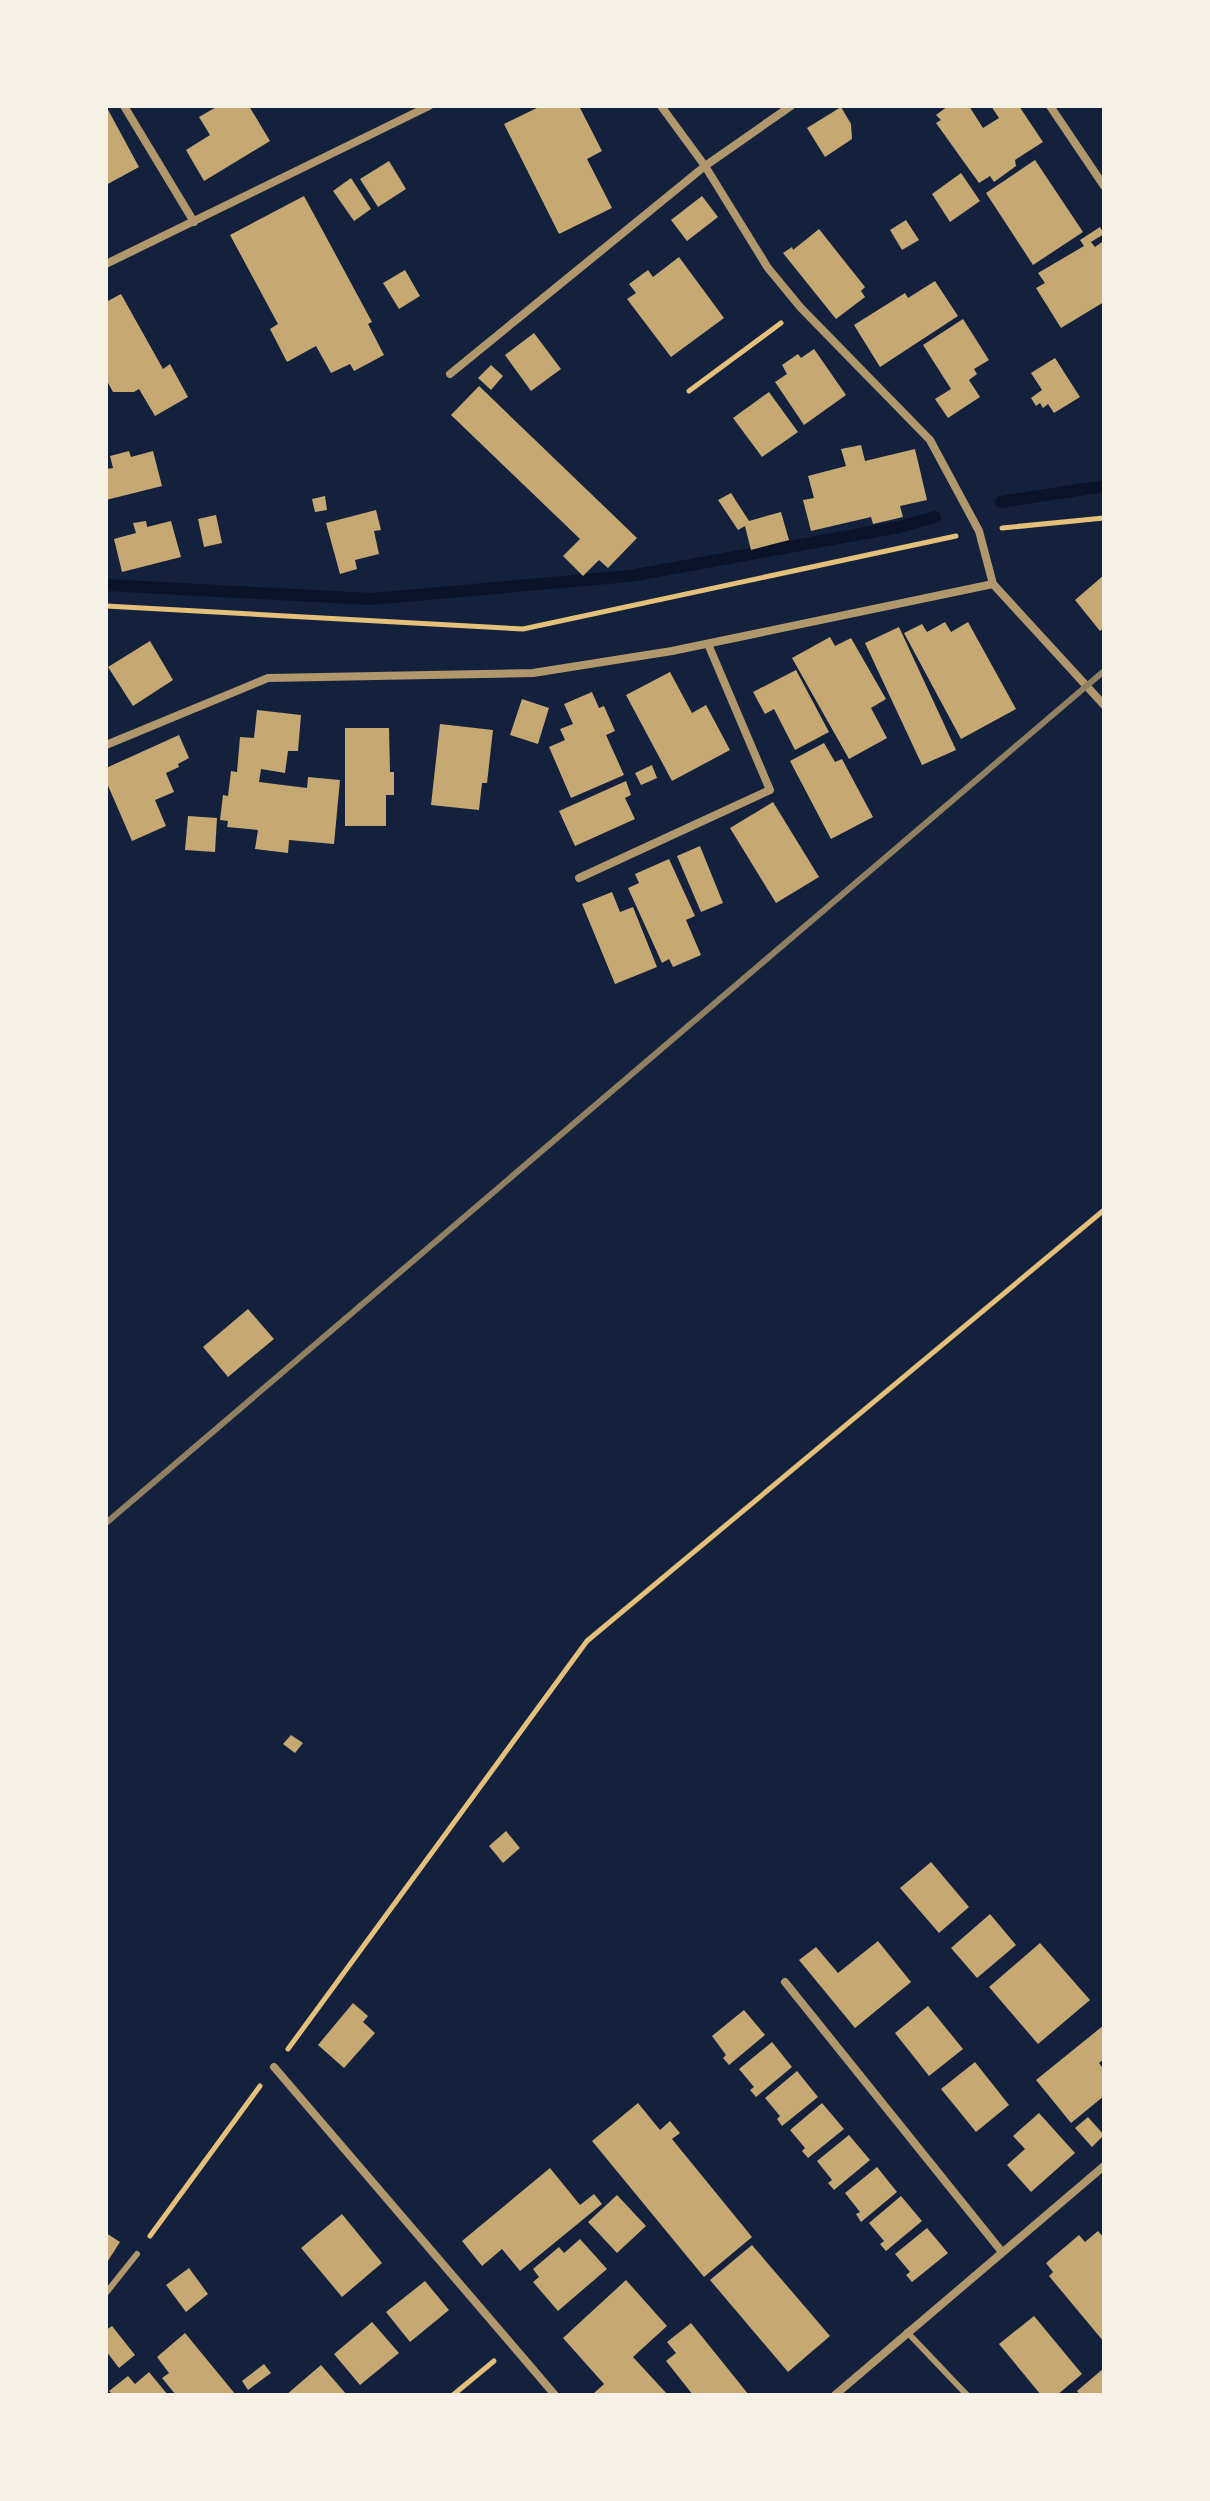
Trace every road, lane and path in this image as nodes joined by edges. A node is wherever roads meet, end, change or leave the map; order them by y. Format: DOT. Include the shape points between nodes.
graph roads {
  1 [pos="124,106"];
  2 [pos="429,106"];
  3 [pos="661,106"];
  4 [pos="791,106"];
  5 [pos="1050,106"];
  6 [pos="705,166"];
  7 [pos="1104,186"];
  8 [pos="194,222"];
  9 [pos="106,264"];
  10 [pos="801,308"];
  11 [pos="450,374"];
  12 [pos="689,391"];
  13 [pos="1104,518"];
  14 [pos="979,531"];
  15 [pos="993,584"];
  16 [pos="106,606"];
  17 [pos="708,644"];
  18 [pos="1104,705"];
  19 [pos="106,745"];
  20 [pos="579,878"];
  21 [pos="1104,1210"];
  22 [pos="785,1982"];
  23 [pos="274,2067"];
  24 [pos="1104,2166"];
  25 [pos="1002,2252"];
  26 [pos="137,2254"];
  27 [pos="106,2293"];
  28 [pos="907,2332"];
  29 [pos="513,2345"];
  30 [pos="453,2395"];
  31 [pos="555,2395"];
  32 [pos="835,2395"];
  33 [pos="967,2395"];
  1 -- 8 [label="street"];
  2 -- 8 [label="street"];
  3 -- 6 [label="street"];
  4 -- 6 [label="street"];
  5 -- 7 [label="street"];
  6 -- 10 [label="street" via="768,268"];
  6 -- 11 [label="street"];
  8 -- 9 [label="street"];
  10 -- 12 [label="path"];
  10 -- 14 [label="street" via="930,440"];
  13 -- 14 [label="path"];
  14 -- 15 [label="street"];
  14 -- 16 [label="path" via="523,629"];
  15 -- 17 [label="street"];
  15 -- 18 [label="street"];
  17 -- 19 [label="street" via="533,673 268,678"];
  17 -- 20 [label="street" via="770,790"];
  21 -- 23 [label="path" via="587,1641"];
  22 -- 25 [label="street"];
  23 -- 26 [label="path"];
  23 -- 29 [label="street"];
  24 -- 25 [label="street"];
  25 -- 28 [label="street"];
  26 -- 27 [label="lane"];
  28 -- 32 [label="street"];
  28 -- 33 [label="lane"];
  29 -- 30 [label="path"];
  29 -- 31 [label="street"];
}
